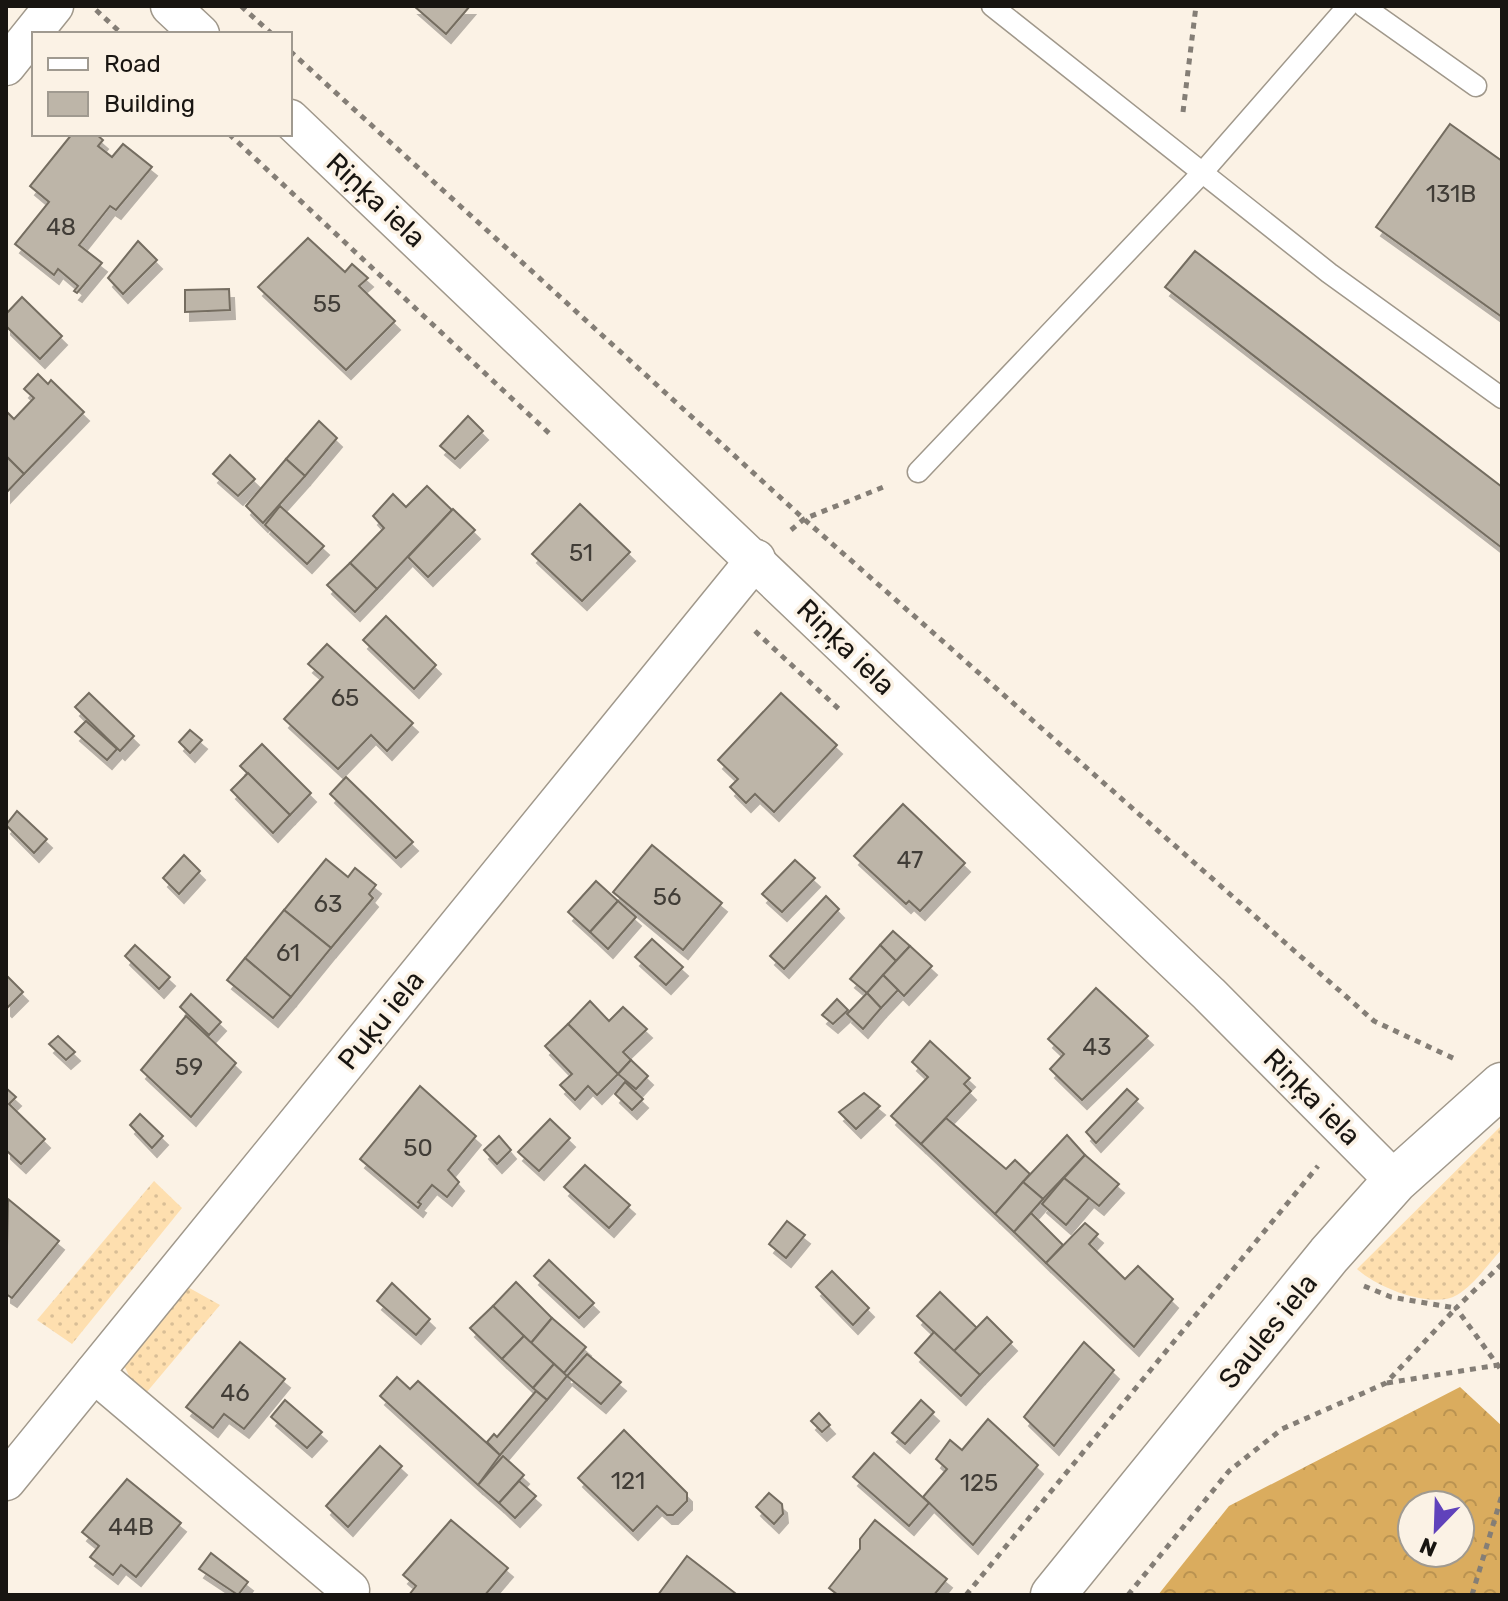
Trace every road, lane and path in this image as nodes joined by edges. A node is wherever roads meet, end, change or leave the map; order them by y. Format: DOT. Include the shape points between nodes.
graph roads {
  1 [pos="54,6"];
  2 [pos="92,6"];
  3 [pos="170,6"];
  4 [pos="241,6"];
  5 [pos="992,6"];
  6 [pos="1196,6"];
  7 [pos="1348,6"];
  8 [pos="1363,6"];
  9 [pos="33,32"];
  10 [pos="120,32"];
  11 [pos="198,32"];
  12 [pos="270,32"];
  13 [pos="32,34"];
  14 [pos="292,53"];
  15 [pos="6,66"];
  16 [pos="1476,86"];
  17 [pos="292,121"];
  18 [pos="231,136"];
  19 [pos="1178,154"];
  20 [pos="1202,173"];
  21 [pos="1502,398"];
  22 [pos="555,439"];
  23 [pos="918,472"];
  24 [pos="804,519"];
  25 [pos="756,559"];
  26 [pos="721,601"];
  27 [pos="843,713"];
  28 [pos="1486,1076"];
  29 [pos="1316,1152"];
  30 [pos="1395,1181"];
  31 [pos="1502,1264"];
  32 [pos="1456,1308"];
  33 [pos="1500,1368"];
  34 [pos="94,1373"];
  35 [pos="1386,1383"];
  36 [pos="6,1481"];
  37 [pos="1502,1495"];
  38 [pos="350,1590"];
  39 [pos="966,1595"];
  40 [pos="1053,1595"];
  41 [pos="1128,1595"];
  42 [pos="1472,1595"];
  1 -- 9 [label="street"];
  2 -- 10 [label="path"];
  3 -- 11 [label="street"];
  4 -- 12 [label="path"];
  5 -- 19 [label="lane"];
  6 -- 19 [label="path"];
  7 -- 20 [label="lane"];
  8 -- 16 [label="lane"];
  13 -- 15 [label="street"];
  14 -- 24 [label="path"];
  17 -- 25 [label="street, Riņķa iela"];
  18 -- 22 [label="path"];
  19 -- 20 [label="lane"];
  20 -- 21 [label="lane"];
  20 -- 23 [label="lane"];
  23 -- 24 [label="path"];
  24 -- 25 [label="path"];
  24 -- 28 [label="path" via="1374,1021"];
  25 -- 26 [label="street, Puķu iela"];
  25 -- 30 [label="street, Riņķa iela" via="1209,994"];
  26 -- 27 [label="path"];
  26 -- 34 [label="street, Puķu iela"];
  28 -- 30 [label="street, Saules iela"];
  29 -- 39 [label="path" via="1318,1167"];
  30 -- 40 [label="street, Saules iela"];
  31 -- 32 [label="path"];
  32 -- 33 [label="path"];
  32 -- 35 [label="path"];
  33 -- 35 [label="path"];
  34 -- 36 [label="street, Puķu iela"];
  34 -- 38 [label="street"];
  35 -- 41 [label="path" via="1282,1429 1229,1471"];
  37 -- 42 [label="path"];
}
